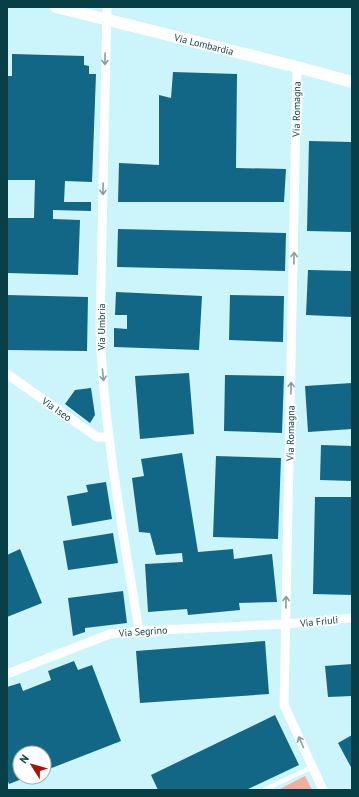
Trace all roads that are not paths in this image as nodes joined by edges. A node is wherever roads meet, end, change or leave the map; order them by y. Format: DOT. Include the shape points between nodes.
graph roads {
  1 [pos="56,7"];
  2 [pos="107,7"];
  3 [pos="106,20"];
  4 [pos="297,67"];
  5 [pos="352,82"];
  6 [pos="7,374"];
  7 [pos="109,437"];
  8 [pos="352,618"];
  9 [pos="286,624"];
  10 [pos="139,631"];
  11 [pos="7,674"];
  12 [pos="312,767"];
  13 [pos="264,790"];
  14 [pos="323,790"];
  1 -- 3 [label="street, Via Lombardia"];
  2 -- 3 [label="street, Via Umbria"];
  3 -- 4 [label="street, Via Lombardia"];
  3 -- 7 [label="street, Via Umbria, one-way" via="100,326"];
  4 -- 5 [label="street, Via Lombardia"];
  9 -- 4 [label="street, Via Romagna, one-way"];
  6 -- 7 [label="street, Via Iseo" via="97,437"];
  7 -- 10 [label="street, Via Umbria"];
  8 -- 9 [label="street, Via Friuli"];
  9 -- 10 [label="street, Via Segrino"];
  12 -- 9 [label="street, Via Romagna, one-way" via="284,705"];
  10 -- 11 [label="street, Via Segrino" via="110,634"];
  12 -- 13 [label="lane"];
  12 -- 14 [label="street, Via Romagna"];
}
